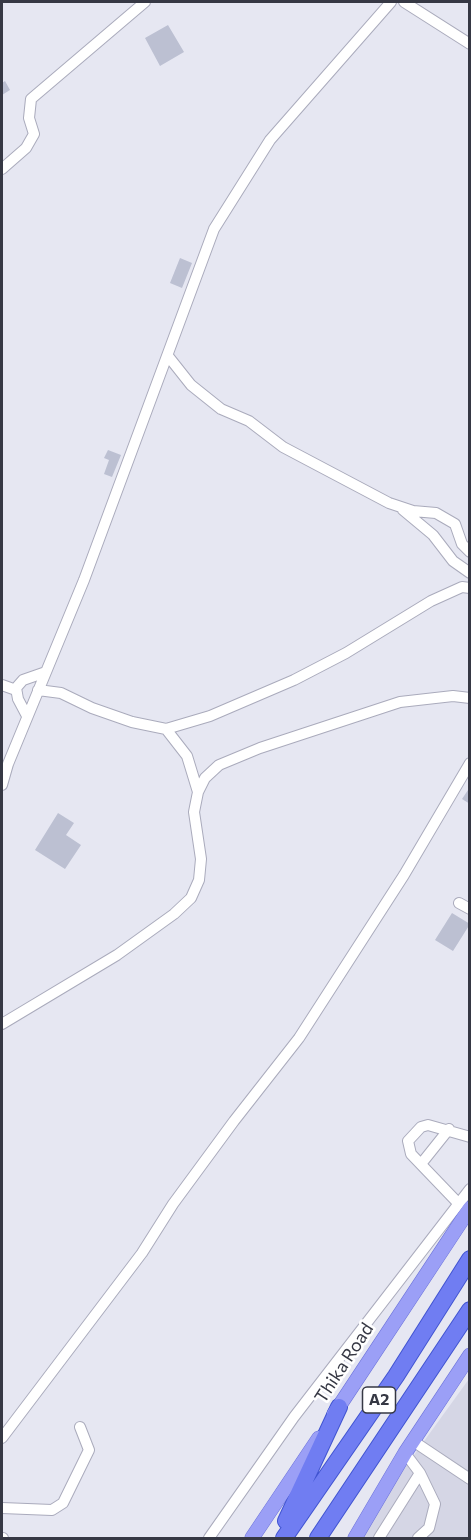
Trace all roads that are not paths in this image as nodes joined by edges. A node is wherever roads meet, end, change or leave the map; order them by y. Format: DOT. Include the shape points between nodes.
graph roads {
  1 [pos="145,2"];
  2 [pos="391,2"];
  3 [pos="404,2"];
  4 [pos="470,44"];
  5 [pos="2,169"];
  6 [pos="168,356"];
  7 [pos="399,506"];
  8 [pos="470,552"];
  9 [pos="470,573"];
  10 [pos="470,588"];
  11 [pos="46,672"];
  12 [pos="2,685"];
  13 [pos="16,690"];
  14 [pos="38,690"];
  15 [pos="470,698"];
  16 [pos="27,716"];
  17 [pos="166,729"];
  18 [pos="470,763"];
  19 [pos="2,785"];
  20 [pos="198,792"];
  21 [pos="459,903"];
  22 [pos="470,909"];
  23 [pos="2,1024"];
  24 [pos="449,1129"];
  25 [pos="470,1137"];
  26 [pos="420,1164"];
  27 [pos="470,1189"];
  28 [pos="464,1206"];
  29 [pos="470,1259"];
  30 [pos="470,1310"];
  31 [pos="470,1355"];
  32 [pos="464,1370"];
  33 [pos="339,1407"];
  34 [pos="80,1427"];
  35 [pos="2,1438"];
  36 [pos="413,1441"];
  37 [pos="405,1453"];
  38 [pos="420,1473"];
  39 [pos="470,1479"];
  40 [pos="2,1508"];
  41 [pos="356,1538"];
  42 [pos="209,1539"];
  43 [pos="252,1539"];
  44 [pos="278,1539"];
  45 [pos="284,1539"];
  46 [pos="318,1539"];
  47 [pos="379,1539"];
  48 [pos="418,1539"];
  1 -- 5 [label="street" via="31,99 29,118 34,134 26,148"];
  2 -- 6 [label="street" via="263,150 214,229"];
  3 -- 4 [label="street"];
  6 -- 7 [label="street" via="191,385 221,409 249,421 283,447 327,472"];
  6 -- 11 [label="street"];
  7 -- 8 [label="street" via="436,513 455,524 462,544"];
  7 -- 9 [label="street"];
  10 -- 17 [label="street" via="462,587 432,601 294,680 210,716"];
  11 -- 13 [label="street" via="23,680"];
  11 -- 14 [label="street"];
  12 -- 13 [label="street"];
  13 -- 16 [label="street"];
  14 -- 16 [label="street"];
  14 -- 17 [label="street" via="61,693 132,722"];
  15 -- 20 [label="street" via="400,702 260,748 219,765 204,778"];
  16 -- 19 [label="street"];
  17 -- 20 [label="street" via="187,756"];
  18 -- 35 [label="street" via="404,875 299,1038"];
  20 -- 23 [label="street" via="194,812 201,859 199,880 191,898 117,955"];
  21 -- 22 [label="street"];
  24 -- 25 [label="street"];
  24 -- 26 [label="street"];
  24 -- 26 [label="street" via="428,1125 413,1133 408,1147"];
  26 -- 28 [label="street"];
  27 -- 28 [label="street"];
  28 -- 33 [label="main road, Thika Road"];
  28 -- 42 [label="street" via="294,1417"];
  29 -- 45 [label="highway, A2" via="396,1376"];
  30 -- 46 [label="highway, A2"];
  31 -- 32 [label="main road"];
  32 -- 36 [label="main road"];
  33 -- 43 [label="main road, Thika Road"];
  33 -- 44 [label="highway"];
  34 -- 40 [label="street" via="89,1450 63,1503 52,1510"];
  36 -- 37 [label="main road"];
  36 -- 39 [label="street"];
  37 -- 38 [label="street"];
  37 -- 41 [label="main road"];
  38 -- 47 [label="street"];
  38 -- 48 [label="street" via="435,1504 429,1528"];
}
